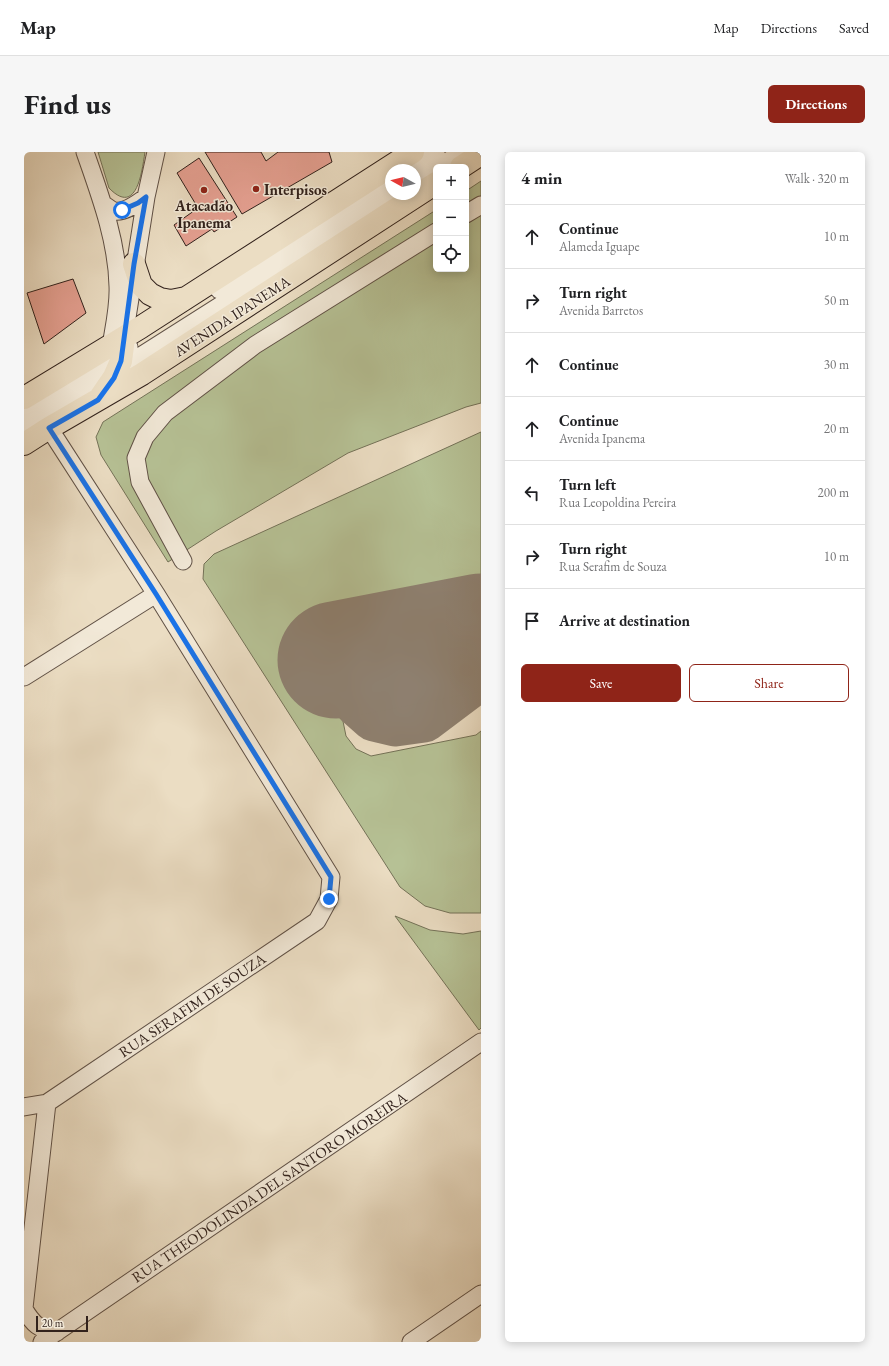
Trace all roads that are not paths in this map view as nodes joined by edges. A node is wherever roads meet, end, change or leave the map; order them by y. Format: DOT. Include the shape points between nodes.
graph roads {
  1 [pos="85,152"];
  2 [pos="156,152"];
  3 [pos="436,152"];
  4 [pos="462,152"];
  5 [pos="481,154"];
  6 [pos="399,164"];
  7 [pos="444,164"];
  8 [pos="466,164"];
  9 [pos="433,171"];
  10 [pos="385,173"];
  11 [pos="385,173"];
  12 [pos="421,178"];
  13 [pos="433,185"];
  14 [pos="146,197"];
  15 [pos="385,200"];
  16 [pos="103,204"];
  17 [pos="481,205"];
  18 [pos="469,212"];
  19 [pos="433,234"];
  20 [pos="134,264"];
  21 [pos="186,298"];
  22 [pos="118,352"];
  23 [pos="24,398"];
  24 [pos="98,400"];
  25 [pos="24,414"];
  26 [pos="49,428"];
  27 [pos="24,430"];
  28 [pos="24,444"];
  29 [pos="182,561"];
  30 [pos="156,594"];
  31 [pos="24,677"];
  32 [pos="481,1042"];
  33 [pos="47,1103"];
  34 [pos="24,1106"];
  35 [pos="481,1294"];
  36 [pos="24,1309"];
  37 [pos="57,1332"];
  38 [pos="413,1341"];
  39 [pos="42,1342"];
  1 -- 16 [label="street"];
  2 -- 14 [label="street"];
  3 -- 6 [label="street"];
  4 -- 7 [label="street"];
  5 -- 8 [label="main road"];
  9 -- 12 [label="street"];
  10 -- 21 [label="main road"];
  11 -- 22 [label="street"];
  13 -- 24 [label="main road, AVENIDA IPANEMA"];
  14 -- 16 [label="street" via="122,210 114,211"];
  14 -- 20 [label="street"];
  15 -- 22 [label="street"];
  16 -- 22 [label="street" via="115,256 118,286"];
  17 -- 18 [label="street"];
  19 -- 29 [label="street" via="254,345 165,412 145,437 136,458 140,482"];
  20 -- 21 [label="main road" via="141,285 150,294 171,301"];
  20 -- 22 [label="street"];
  21 -- 22 [label="main road"];
  22 -- 23 [label="main road"];
  22 -- 24 [label="main road" via="114,378"];
  22 -- 25 [label="street"];
  22 -- 27 [label="street"];
  24 -- 26 [label="main road, AVENIDA IPANEMA"];
  26 -- 28 [label="main road, AVENIDA IPANEMA"];
  26 -- 30 [label="street"];
  30 -- 31 [label="street"];
  30 -- 33 [label="street, RUA SERAFIM DE SOUZA" via="331,877 329,899 317,921"];
  32 -- 37 [label="street, RUA THEODOLINDA DEL SANTORO MOREIRA"];
  33 -- 34 [label="street, RUA SERAFIM DE SOUZA"];
  33 -- 36 [label="street"];
  35 -- 38 [label="street"];
  36 -- 37 [label="street" via="31,1321 40,1328"];
  37 -- 39 [label="street, RUA THEODOLINDA DEL SANTORO MOREIRA"];
}
